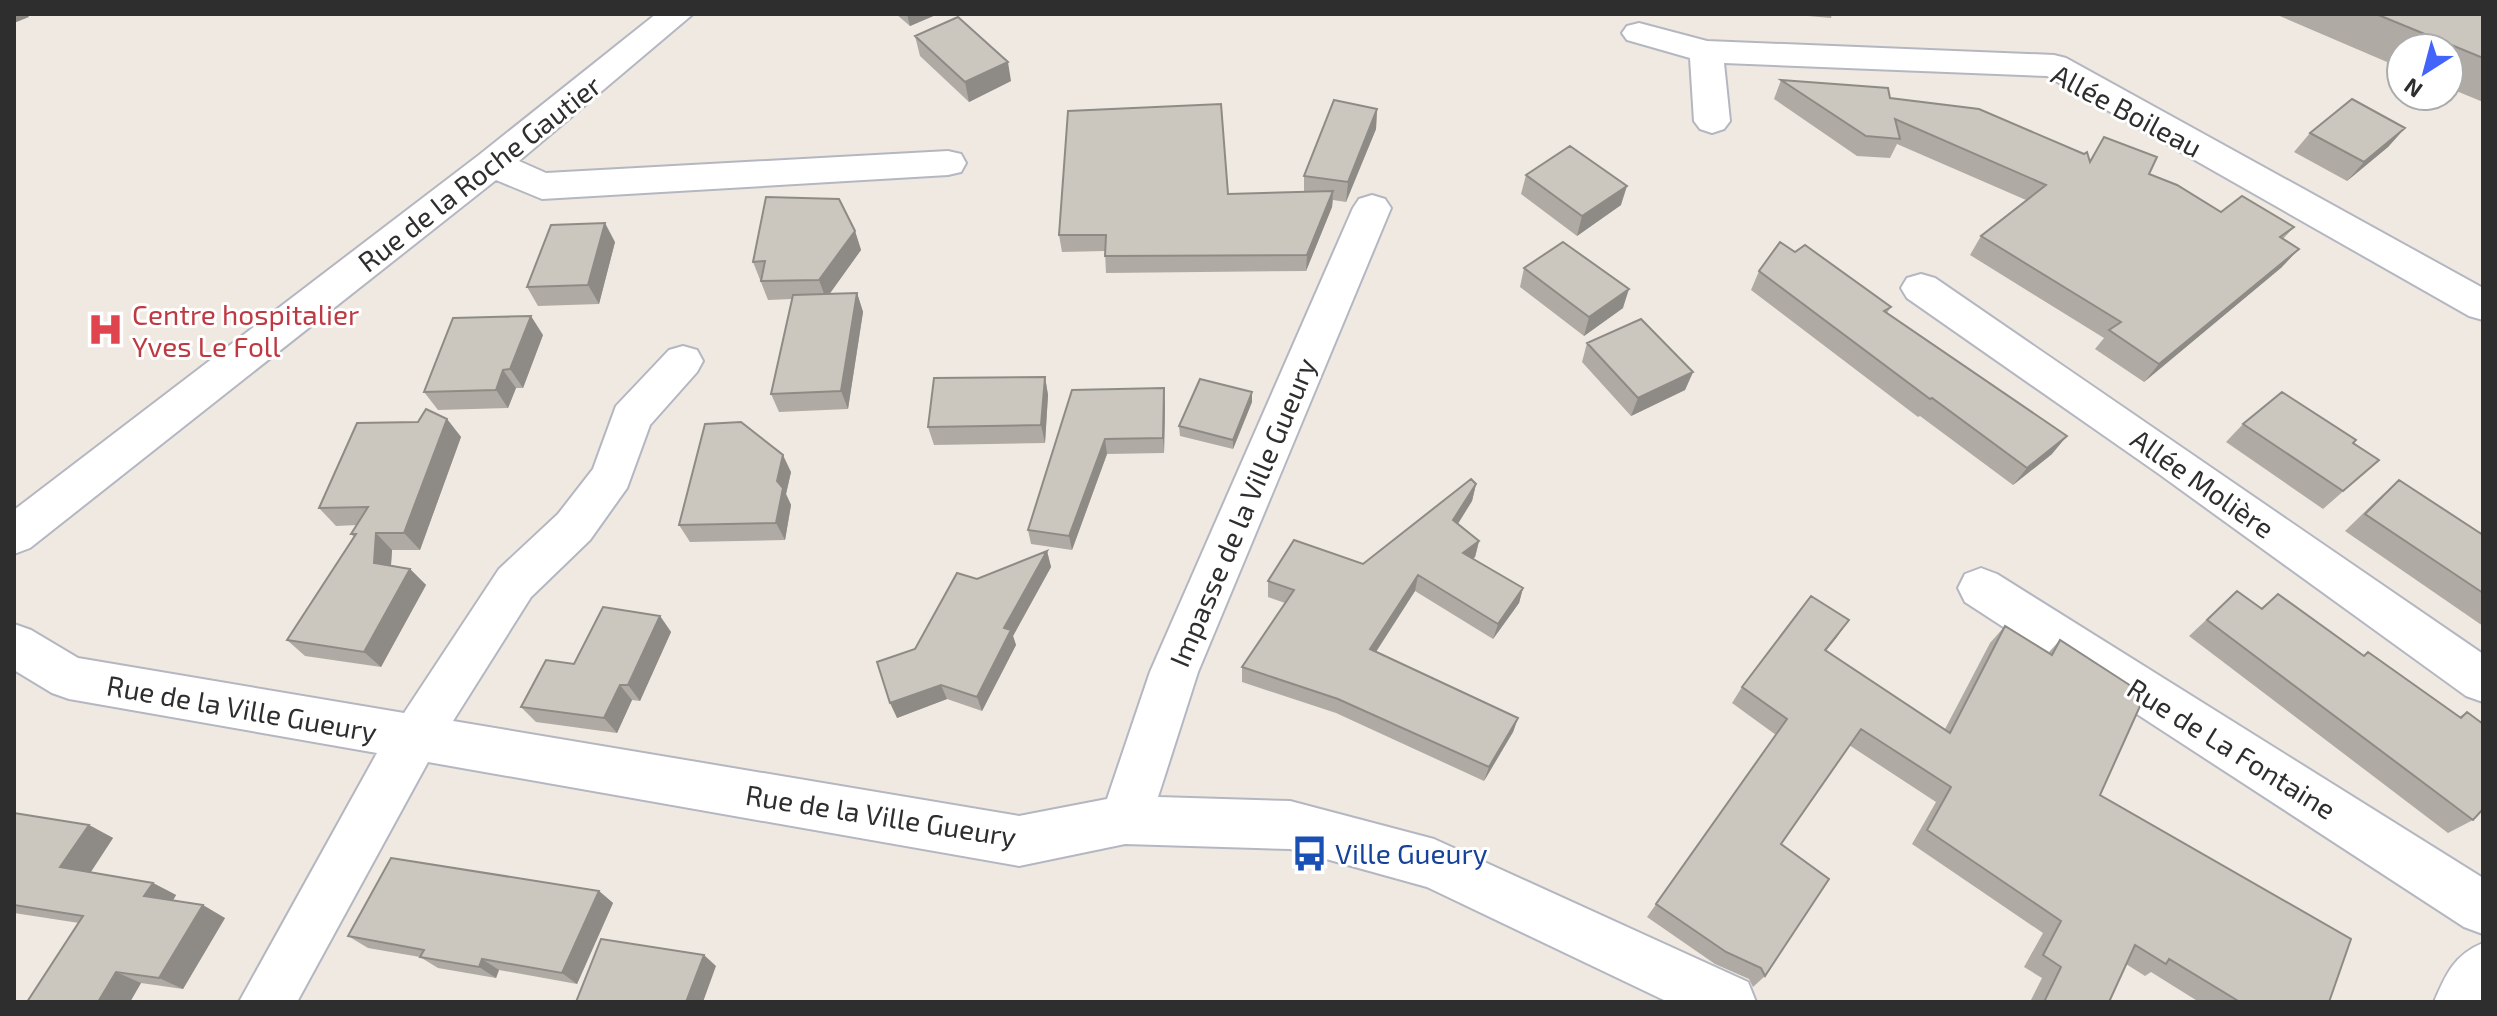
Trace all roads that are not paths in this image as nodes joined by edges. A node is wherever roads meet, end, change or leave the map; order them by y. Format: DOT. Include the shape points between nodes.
graph roads {
  1 [pos="677,14"];
  2 [pos="1639,33"];
  3 [pos="1706,52"];
  4 [pos="1712,121"];
  5 [pos="948,163"];
  6 [pos="492,164"];
  7 [pos="1372,208"];
  8 [pos="1921,288"];
  9 [pos="2483,306"];
  10 [pos="683,361"];
  11 [pos="14,535"];
  12 [pos="1981,588"];
  13 [pos="14,645"];
  14 [pos="2483,681"];
  15 [pos="416,737"];
  16 [pos="1125,820"];
  17 [pos="2483,908"];
  18 [pos="2483,970"];
  19 [pos="267,1002"];
  20 [pos="1728,1002"];
  21 [pos="2462,1002"];
  1 -- 6 [label="street, Rue de la Roche Gautier"];
  2 -- 3 [label="street, Allée Boileau"];
  3 -- 4 [label="street"];
  3 -- 9 [label="street, Allée Boileau" via="2054,66"];
  5 -- 6 [label="street" via="542,186"];
  6 -- 11 [label="street, Rue de la Roche Gautier"];
  7 -- 16 [label="street, Impasse de la Ville Gueury" via="1174,672"];
  8 -- 14 [label="street, Allée Molière"];
  10 -- 15 [label="street" via="631,418 612,476 574,527 515,583"];
  12 -- 17 [label="street, Rue de La Fontaine"];
  13 -- 15 [label="street, Rue de la Ville Gueury" via="69,678"];
  15 -- 16 [label="street, Rue de la Ville Gueury" via="1019,841"];
  15 -- 19 [label="street"];
  16 -- 20 [label="street, Rue de la Ville Gueury" via="1290,825 1434,864"];
  18 -- 21 [label="street"];
}
